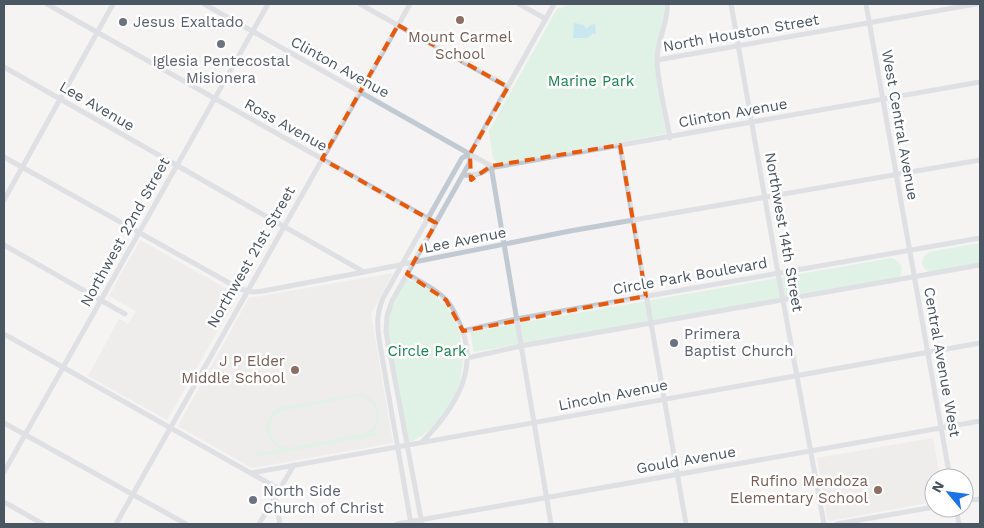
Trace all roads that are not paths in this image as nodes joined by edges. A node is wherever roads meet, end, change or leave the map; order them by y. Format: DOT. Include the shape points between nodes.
graph roads {
  1 [pos="47,4"];
  2 [pos="114,4"];
  3 [pos="204,4"];
  4 [pos="268,4"];
  5 [pos="360,4"];
  6 [pos="410,4"];
  7 [pos="518,4"];
  8 [pos="554,4"];
  9 [pos="667,4"];
  10 [pos="731,4"];
  11 [pos="866,4"];
  12 [pos="976,4"];
  13 [pos="546,19"];
  14 [pos="870,23"];
  15 [pos="398,25"];
  16 [pos="98,32"];
  17 [pos="252,32"];
  18 [pos="738,46"];
  19 [pos="657,60"];
  20 [pos="4,67"];
  21 [pos="980,82"];
  22 [pos="508,87"];
  23 [pos="360,92"];
  24 [pos="214,98"];
  25 [pos="60,100"];
  26 [pos="883,100"];
  27 [pos="752,122"];
  28 [pos="670,138"];
  29 [pos="620,145"];
  30 [pos="470,154"];
  31 [pos="4,157"];
  32 [pos="322,159"];
  33 [pos="980,160"];
  34 [pos="177,166"];
  35 [pos="491,166"];
  36 [pos="22,167"];
  37 [pos="463,175"];
  38 [pos="896,175"];
  39 [pos="765,198"];
  40 [pos="4,200"];
  41 [pos="428,219"];
  42 [pos="633,221"];
  43 [pos="436,223"];
  44 [pos="284,226"];
  45 [pos="139,232"];
  46 [pos="980,238"];
  47 [pos="4,245"];
  48 [pos="504,245"];
  49 [pos="910,251"];
  50 [pos="414,262"];
  51 [pos="980,265"];
  52 [pos="401,266"];
  53 [pos="364,272"];
  54 [pos="778,273"];
  55 [pos="407,274"];
  56 [pos="914,277"];
  57 [pos="247,291"];
  58 [pos="646,296"];
  59 [pos="101,300"];
  60 [pos="783,301"];
  61 [pos="125,314"];
  62 [pos="516,319"];
  63 [pos="651,324"];
  64 [pos="463,331"];
  65 [pos="4,334"];
  66 [pos="980,342"];
  67 [pos="521,346"];
  68 [pos="927,352"];
  69 [pos="467,358"];
  70 [pos="63,367"];
  71 [pos="796,375"];
  72 [pos="664,398"];
  73 [pos="980,421"];
  74 [pos="534,422"];
  75 [pos="4,423"];
  76 [pos="170,428"];
  77 [pos="940,428"];
  78 [pos="25,434"];
  79 [pos="423,442"];
  80 [pos="406,446"];
  81 [pos="397,447"];
  82 [pos="811,451"];
  83 [pos="294,465"];
  84 [pos="948,468"];
  85 [pos="4,472"];
  86 [pos="251,473"];
  87 [pos="677,474"];
  88 [pos="279,488"];
  89 [pos="133,495"];
  90 [pos="275,496"];
  91 [pos="546,498"];
  92 [pos="4,502"];
  93 [pos="924,509"];
  94 [pos="421,522"];
  95 [pos="411,523"];
  96 [pos="43,524"];
  97 [pos="116,524"];
  98 [pos="186,524"];
  99 [pos="259,524"];
  100 [pos="280,524"];
  101 [pos="397,524"];
  102 [pos="551,524"];
  103 [pos="686,524"];
  104 [pos="824,524"];
  105 [pos="837,524"];
  1 -- 16 [label="street, Ross Avenue"];
  2 -- 16 [label="street"];
  3 -- 17 [label="street, Clinton Avenue"];
  4 -- 17 [label="street, Northwest 22nd Street"];
  5 -- 15 [label="street"];
  6 -- 15 [label="street, Northwest 21st Street"];
  7 -- 13 [label="street"];
  8 -- 13 [label="street"];
  9 -- 19 [label="street"];
  10 -- 18 [label="street, Northwest 14th Street"];
  11 -- 14 [label="street, West Central Avenue"];
  12 -- 14 [label="street, North Houston Street"];
  13 -- 22 [label="street"];
  14 -- 18 [label="street, North Houston Street"];
  14 -- 26 [label="street, West Central Avenue"];
  15 -- 22 [label="street"];
  15 -- 23 [label="street, Northwest 21st Street"];
  16 -- 24 [label="street, Ross Avenue"];
  16 -- 25 [label="street"];
  17 -- 23 [label="street, Clinton Avenue"];
  17 -- 24 [label="street, Northwest 22nd Street"];
  18 -- 19 [label="street, North Houston Street"];
  18 -- 27 [label="street, Northwest 14th Street"];
  19 -- 28 [label="street"];
  20 -- 25 [label="street, Lee Avenue"];
  21 -- 26 [label="street, Clinton Avenue"];
  22 -- 30 [label="street"];
  23 -- 30 [label="street, Clinton Avenue"];
  23 -- 32 [label="street, Northwest 21st Street"];
  24 -- 32 [label="street, Ross Avenue"];
  24 -- 34 [label="street, Northwest 22nd Street"];
  25 -- 34 [label="street, Lee Avenue"];
  25 -- 36 [label="street"];
  26 -- 27 [label="street, Clinton Avenue"];
  26 -- 38 [label="street, West Central Avenue"];
  27 -- 28 [label="street, Clinton Avenue"];
  27 -- 39 [label="street, Northwest 14th Street"];
  28 -- 29 [label="street, Clinton Avenue"];
  29 -- 35 [label="street, Clinton Avenue" via="501,168"];
  29 -- 42 [label="street"];
  30 -- 35 [label="street, Clinton Avenue"];
  30 -- 37 [label="street" via="470,162"];
  30 -- 41 [label="street" via="462,158"];
  31 -- 36 [label="street"];
  32 -- 41 [label="street, Ross Avenue"];
  32 -- 44 [label="street, Northwest 21st Street"];
  33 -- 38 [label="street, Lee Avenue"];
  34 -- 44 [label="street, Lee Avenue"];
  34 -- 45 [label="street, Northwest 22nd Street"];
  35 -- 37 [label="street, Clinton Avenue" via="483,173"];
  35 -- 48 [label="street"];
  36 -- 40 [label="street"];
  36 -- 45 [label="street"];
  37 -- 43 [label="street"];
  38 -- 39 [label="street, Lee Avenue"];
  38 -- 49 [label="street, West Central Avenue"];
  39 -- 42 [label="street, Lee Avenue"];
  39 -- 54 [label="street, Northwest 14th Street"];
  41 -- 43 [label="street, Ross Avenue"];
  41 -- 52 [label="street"];
  42 -- 48 [label="street, Lee Avenue"];
  42 -- 58 [label="street"];
  43 -- 50 [label="street"];
  44 -- 53 [label="street, Lee Avenue"];
  44 -- 57 [label="street, Northwest 21st Street"];
  45 -- 57 [label="street"];
  45 -- 59 [label="street, Northwest 22nd Street"];
  46 -- 49 [label="street, Circle Park Boulevard"];
  47 -- 59 [label="street"];
  48 -- 50 [label="street, Lee Avenue"];
  48 -- 62 [label="street"];
  49 -- 54 [label="street, Circle Park Boulevard"];
  49 -- 56 [label="street, Central Avenue West"];
  50 -- 52 [label="street, Lee Avenue"];
  50 -- 55 [label="street"];
  51 -- 56 [label="street"];
  52 -- 53 [label="street, Lee Avenue"];
  52 -- 81 [label="street" via="383,298 377,321"];
  53 -- 57 [label="street" via="263,292"];
  54 -- 58 [label="street, Circle Park Boulevard"];
  54 -- 60 [label="street, Northwest 14th Street"];
  55 -- 64 [label="street" via="446,300"];
  55 -- 80 [label="street" via="392,301 386,324"];
  56 -- 60 [label="street"];
  56 -- 68 [label="street, Central Avenue West"];
  57 -- 76 [label="street, Northwest 21st Street"];
  58 -- 62 [label="street, Circle Park Boulevard"];
  58 -- 63 [label="street"];
  59 -- 61 [label="street"];
  59 -- 70 [label="street, Northwest 22nd Street"];
  60 -- 63 [label="street"];
  60 -- 71 [label="street, Northwest 14th Street"];
  62 -- 64 [label="street, Circle Park Boulevard"];
  62 -- 67 [label="street"];
  63 -- 67 [label="street"];
  63 -- 72 [label="street"];
  64 -- 69 [label="street"];
  65 -- 70 [label="street"];
  66 -- 68 [label="street, Lincoln Avenue"];
  67 -- 69 [label="street"];
  67 -- 74 [label="street"];
  68 -- 71 [label="street, Lincoln Avenue"];
  68 -- 77 [label="street, Central Avenue West"];
  69 -- 79 [label="street" via="465,376 453,405"];
  70 -- 76 [label="street"];
  70 -- 78 [label="street, Northwest 22nd Street"];
  71 -- 72 [label="street, Lincoln Avenue"];
  71 -- 82 [label="street, Northwest 14th Street"];
  72 -- 74 [label="street, Lincoln Avenue"];
  72 -- 87 [label="street"];
  73 -- 77 [label="street, Gould Avenue"];
  74 -- 79 [label="street, Lincoln Avenue"];
  74 -- 91 [label="street"];
  75 -- 78 [label="street"];
  76 -- 86 [label="street"];
  76 -- 89 [label="street, Northwest 21st Street"];
  77 -- 82 [label="street, Gould Avenue"];
  77 -- 84 [label="street, Central Avenue West"];
  78 -- 85 [label="street, Northwest 22nd Street"];
  78 -- 89 [label="street"];
  79 -- 80 [label="street, Lincoln Avenue"];
  80 -- 81 [label="street, Lincoln Avenue"];
  80 -- 94 [label="street"];
  81 -- 83 [label="street, Lincoln Avenue"];
  81 -- 95 [label="street"];
  82 -- 87 [label="street, Gould Avenue"];
  82 -- 104 [label="street, Northwest 14th Street"];
  83 -- 86 [label="street, Lincoln Avenue"];
  83 -- 88 [label="street"];
  86 -- 88 [label="street"];
  87 -- 91 [label="street, Gould Avenue"];
  87 -- 103 [label="street"];
  88 -- 90 [label="street"];
  89 -- 97 [label="street, Northwest 21st Street"];
  89 -- 98 [label="street"];
  90 -- 99 [label="street"];
  90 -- 100 [label="street"];
  91 -- 94 [label="street, Gould Avenue"];
  91 -- 102 [label="street"];
  92 -- 96 [label="street"];
  93 -- 105 [label="street"];
  94 -- 95 [label="street, Gould Avenue"];
  95 -- 101 [label="street, Gould Avenue"];
}
